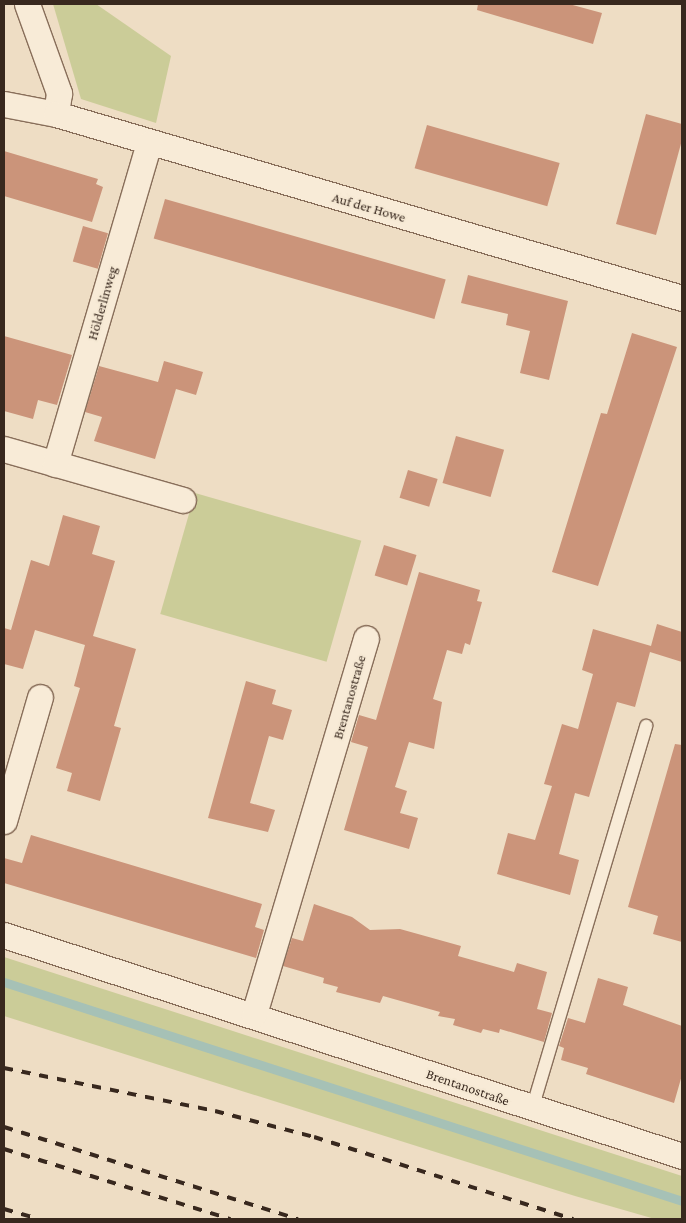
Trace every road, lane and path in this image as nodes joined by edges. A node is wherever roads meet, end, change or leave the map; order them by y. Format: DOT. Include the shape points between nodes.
graph roads {
  1 [pos="27,4"];
  2 [pos="4,104"];
  3 [pos="56,114"];
  4 [pos="149,143"];
  5 [pos="682,298"];
  6 [pos="4,449"];
  7 [pos="55,464"];
  8 [pos="183,500"];
  9 [pos="366,638"];
  10 [pos="40,697"];
  11 [pos="646,726"];
  12 [pos="4,821"];
  13 [pos="4,935"];
  14 [pos="254,1014"];
  15 [pos="532,1108"];
  16 [pos="682,1156"];
  1 -- 3 [label="street" via="59,93"];
  2 -- 3 [label="street, Auf der Howe"];
  3 -- 4 [label="street, Auf der Howe"];
  4 -- 5 [label="street, Auf der Howe"];
  4 -- 7 [label="street, Hölderlinweg"];
  6 -- 7 [label="street"];
  7 -- 8 [label="street"];
  9 -- 14 [label="street, Brentanostraße"];
  10 -- 12 [label="street"];
  11 -- 15 [label="lane"];
  13 -- 14 [label="street, Brentanostraße"];
  14 -- 15 [label="street, Brentanostraße"];
  15 -- 16 [label="street, Brentanostraße"];
}
